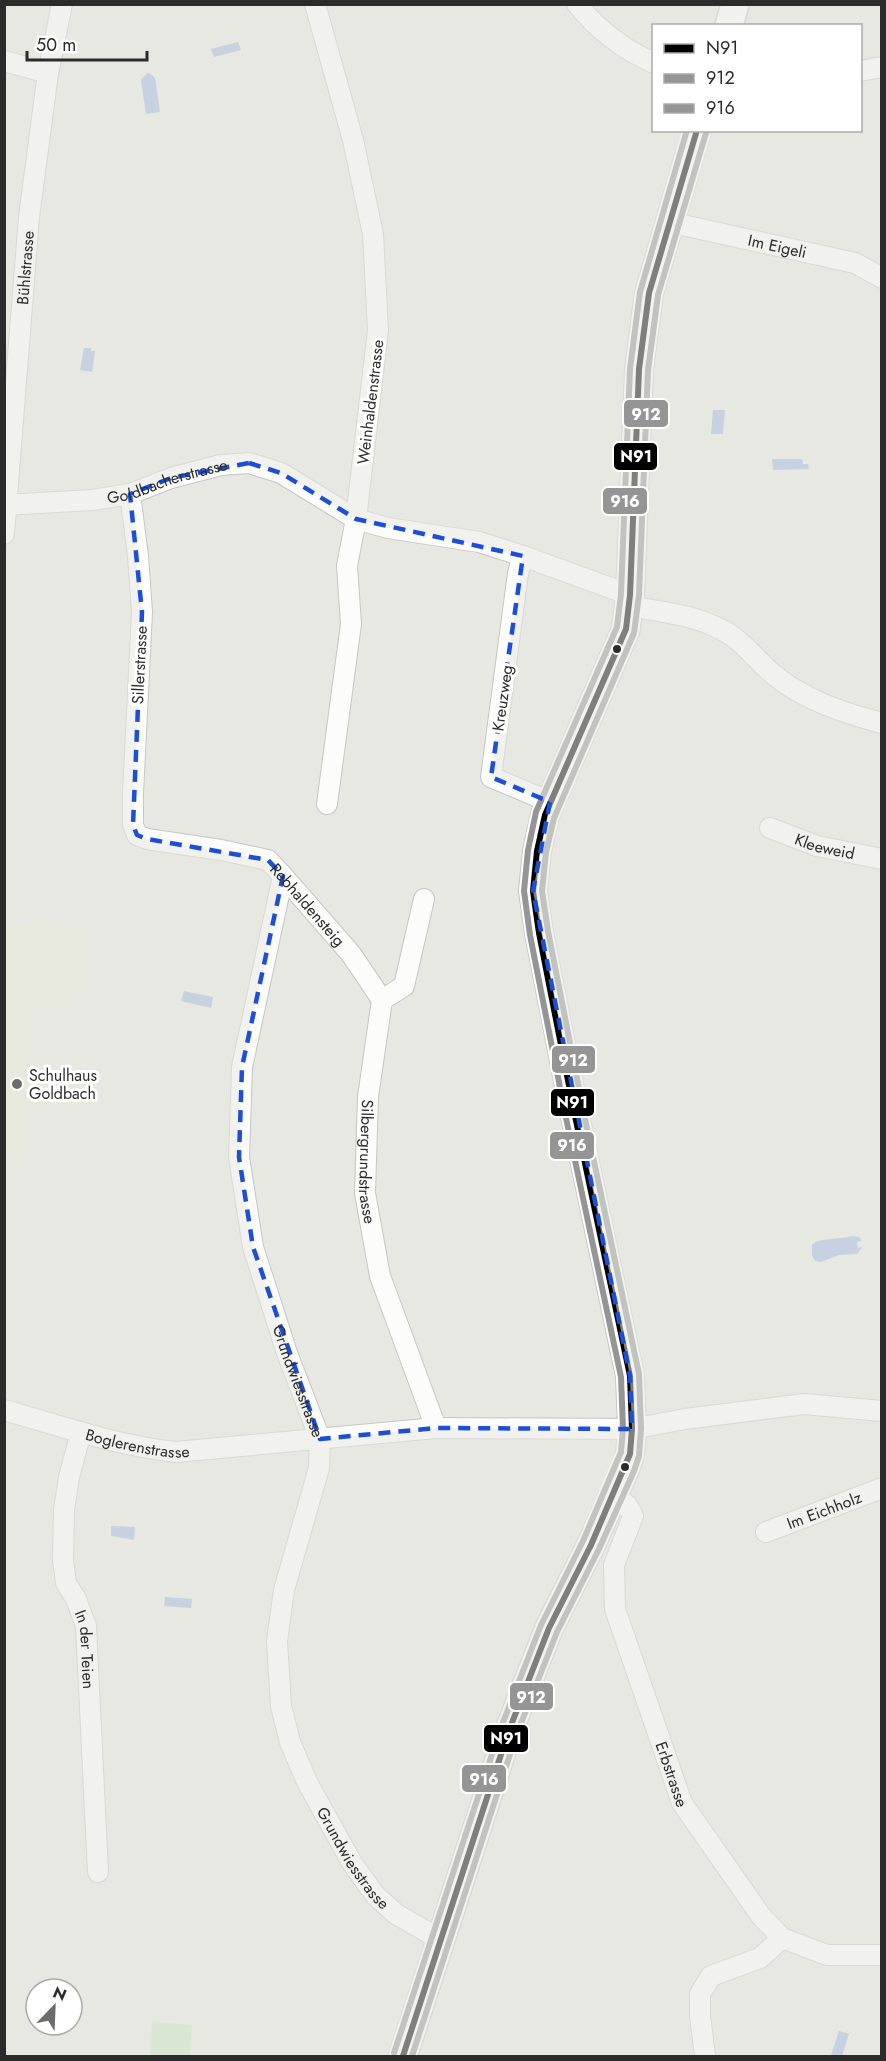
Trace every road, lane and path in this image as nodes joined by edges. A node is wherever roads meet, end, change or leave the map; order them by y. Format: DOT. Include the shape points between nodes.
graph roads {
  1 [pos="62,4"];
  2 [pos="315,4"];
  3 [pos="577,4"];
  4 [pos="735,4"];
  5 [pos="730,24"];
  6 [pos="4,61"];
  7 [pos="652,62"];
  8 [pos="882,67"];
  9 [pos="862,71"];
  10 [pos="48,74"];
  11 [pos="696,132"];
  12 [pos="669,222"];
  13 [pos="882,278"];
  14 [pos="130,494"];
  15 [pos="6,505"];
  16 [pos="356,519"];
  17 [pos="4,534"];
  18 [pos="523,555"];
  19 [pos="630,601"];
  20 [pos="882,723"];
  21 [pos="550,802"];
  22 [pos="327,804"];
  23 [pos="770,828"];
  24 [pos="137,835"];
  25 [pos="882,859"];
  26 [pos="284,876"];
  27 [pos="424,899"];
  28 [pos="382,1000"];
  29 [pos="4,1410"];
  30 [pos="882,1411"];
  31 [pos="436,1428"];
  32 [pos="632,1429"];
  33 [pos="81,1432"];
  34 [pos="320,1438"];
  35 [pos="882,1488"];
  36 [pos="613,1497"];
  37 [pos="766,1532"];
  38 [pos="98,1872"];
  39 [pos="782,1938"];
  40 [pos="441,1940"];
  41 [pos="882,1955"];
  42 [pos="403,2056"];
  43 [pos="705,2056"];
  1 -- 10 [label="street, Bühlstrasse"];
  2 -- 16 [label="street, Weinhaldenstrasse" via="353,140 373,234 378,330"];
  3 -- 7 [label="street" via="618,44"];
  4 -- 5 [label="main road"];
  6 -- 10 [label="street"];
  8 -- 9 [label="street"];
  10 -- 15 [label="street, Bühlstrasse" via="29,217"];
  11 -- 12 [label="main road"];
  12 -- 13 [label="street, Im Eigeli" via="855,263"];
  12 -- 19 [label="main road" via="649,292 639,369"];
  14 -- 15 [label="street, Goldbacherstrasse"];
  14 -- 16 [label="street, Goldbacherstrasse" via="171,478 221,465 249,463 281,473"];
  14 -- 24 [label="street, Sillerstrasse" via="142,612 133,793 133,825"];
  15 -- 17 [label="street, Bühlstrasse"];
  16 -- 18 [label="street, Goldbacherstrasse" via="479,542"];
  16 -- 22 [label="street, Weinhaldenstrasse" via="347,566 351,624"];
  18 -- 19 [label="street, Goldbacherstrasse"];
  18 -- 21 [label="street, Kreuzweg" via="491,777"];
  19 -- 20 [label="street, Goldbacherstrasse" via="719,628 798,691 828,706"];
  19 -- 21 [label="main road" via="626,629"];
  21 -- 32 [label="main road" via="537,851 533,891 630,1376"];
  23 -- 25 [label="street, Kleeweid" via="817,846"];
  24 -- 26 [label="street, Rebhaldensteig" via="268,860"];
  26 -- 28 [label="street, Rebhaldensteig" via="351,954"];
  26 -- 34 [label="street, Grundwiesstrasse" via="242,1067 239,1157 253,1247 287,1353"];
  27 -- 28 [label="street" via="404,986"];
  28 -- 31 [label="street, Silbergrundstrasse" via="368,1097 365,1193 380,1276"];
  29 -- 33 [label="street, Boglerenstrasse"];
  30 -- 32 [label="street, Boglerenstrasse" via="804,1404"];
  31 -- 32 [label="street, Boglerenstrasse"];
  31 -- 34 [label="street, Boglerenstrasse"];
  32 -- 36 [label="main road" via="629,1460"];
  33 -- 34 [label="street, Boglerenstrasse" via="177,1452"];
  33 -- 38 [label="street, In der Teien" via="64,1510 63,1560 66,1583 86,1626"];
  34 -- 40 [label="street, Grundwiesstrasse" via="319,1468 284,1590 277,1641 278,1673 290,1742 307,1782 352,1863 375,1895 396,1914"];
  35 -- 37 [label="street, Im Eichholz"];
  36 -- 39 [label="street, Erbstrasse" via="627,1505 633,1515 614,1565 615,1609 682,1803 761,1916"];
  36 -- 40 [label="main road" via="549,1628 508,1733"];
  39 -- 41 [label="street, Erbstrasse" via="827,1955"];
  39 -- 43 [label="street" via="760,1958 711,1976 700,1994"];
  40 -- 42 [label="main road"];
}
